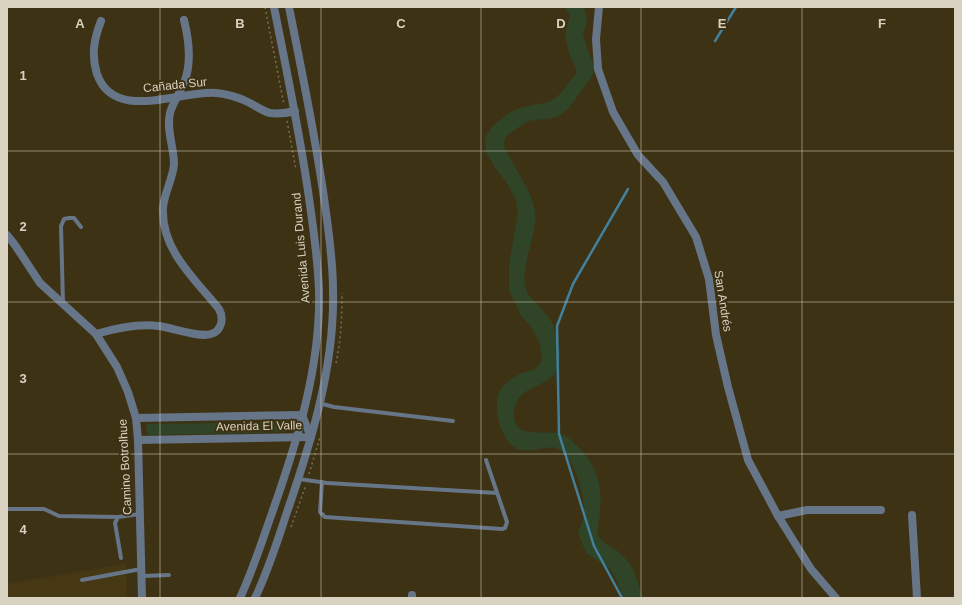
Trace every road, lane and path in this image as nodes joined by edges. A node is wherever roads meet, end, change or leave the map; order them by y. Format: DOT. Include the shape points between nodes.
graph roads {
  1 [pos="265,7"];
  2 [pos="274,7"];
  3 [pos="289,7"];
  4 [pos="599,7"];
  5 [pos="101,20"];
  6 [pos="184,20"];
  7 [pos="177,98"];
  8 [pos="295,111"];
  9 [pos="285,113"];
  10 [pos="296,173"];
  11 [pos="82,226"];
  12 [pos="7,235"];
  13 [pos="63,304"];
  14 [pos="96,334"];
  15 [pos="319,403"];
  16 [pos="298,415"];
  17 [pos="136,418"];
  18 [pos="453,420"];
  19 [pos="292,437"];
  20 [pos="311,437"];
  21 [pos="138,440"];
  22 [pos="486,460"];
  23 [pos="298,479"];
  24 [pos="322,482"];
  25 [pos="497,493"];
  26 [pos="7,509"];
  27 [pos="881,510"];
  28 [pos="140,514"];
  29 [pos="912,515"];
  30 [pos="778,516"];
  31 [pos="118,517"];
  32 [pos="121,558"];
  33 [pos="141,573"];
  34 [pos="169,575"];
  35 [pos="82,580"];
  36 [pos="142,598"];
  37 [pos="240,598"];
  38 [pos="255,598"];
  39 [pos="836,598"];
  40 [pos="917,598"];
  1 -- 9 [label="path"];
  2 -- 8 [label="street, Avenida Luis Durand"];
  3 -- 15 [label="street" via="315,140 332,273 331,341"];
  4 -- 30 [label="street, San Andrés" via="596,39 598,69 603,84 613,112 638,155 663,182 696,237 709,278 716,335 748,460"];
  5 -- 7 [label="street, Cañada Sur" via="95,35 93,54 100,82 106,90 115,97 126,100"];
  6 -- 7 [label="street" via="189,61 185,82"];
  7 -- 9 [label="street, Cañada Sur" via="197,94 221,94 240,99 270,113"];
  7 -- 14 [label="street" via="169,119 174,164 164,200 164,223 177,258 219,309 221,325 210,335 159,326 123,328"];
  8 -- 9 [label="street, Cañada Sur"];
  8 -- 16 [label="street, Avenida Luis Durand" via="313,222 319,290 317,340 311,373"];
  9 -- 10 [label="path"];
  11 -- 13 [label="lane" via="74,218 69,218 64,219 61,226"];
  12 -- 13 [label="street, Camino Botrolhue" via="40,283"];
  13 -- 14 [label="street, Camino Botrolhue"];
  14 -- 17 [label="street, Camino Botrolhue" via="117,367"];
  15 -- 18 [label="lane" via="334,407"];
  15 -- 20 [label="street"];
  16 -- 17 [label="street, Avenida El Valle"];
  16 -- 19 [label="street, Avenida Luis Durand"];
  16 -- 19 [label="path"];
  16 -- 20 [label="street, Avenida El Valle"];
  17 -- 21 [label="street, Camino Botrolhue"];
  19 -- 20 [label="street, Avenida El Valle"];
  19 -- 21 [label="street, Avenida El Valle"];
  19 -- 37 [label="street, Avenida Luis Durand" via="281,487"];
  20 -- 23 [label="street"];
  21 -- 28 [label="street, Camino Botrolhue"];
  22 -- 25 [label="lane"];
  23 -- 24 [label="lane"];
  23 -- 38 [label="street" via="275,549"];
  24 -- 25 [label="lane"];
  24 -- 25 [label="lane" via="320,512 324,517 502,529 506,528 507,522"];
  26 -- 31 [label="lane" via="44,509 59,516"];
  27 -- 30 [label="street" via="807,510"];
  28 -- 31 [label="lane"];
  28 -- 33 [label="street, Camino Botrolhue"];
  29 -- 40 [label="street"];
  30 -- 39 [label="street, San Andrés" via="811,569"];
  31 -- 32 [label="lane" via="115,523"];
  33 -- 34 [label="lane"];
  33 -- 35 [label="lane"];
  33 -- 36 [label="street, Camino Botrolhue"];
}
